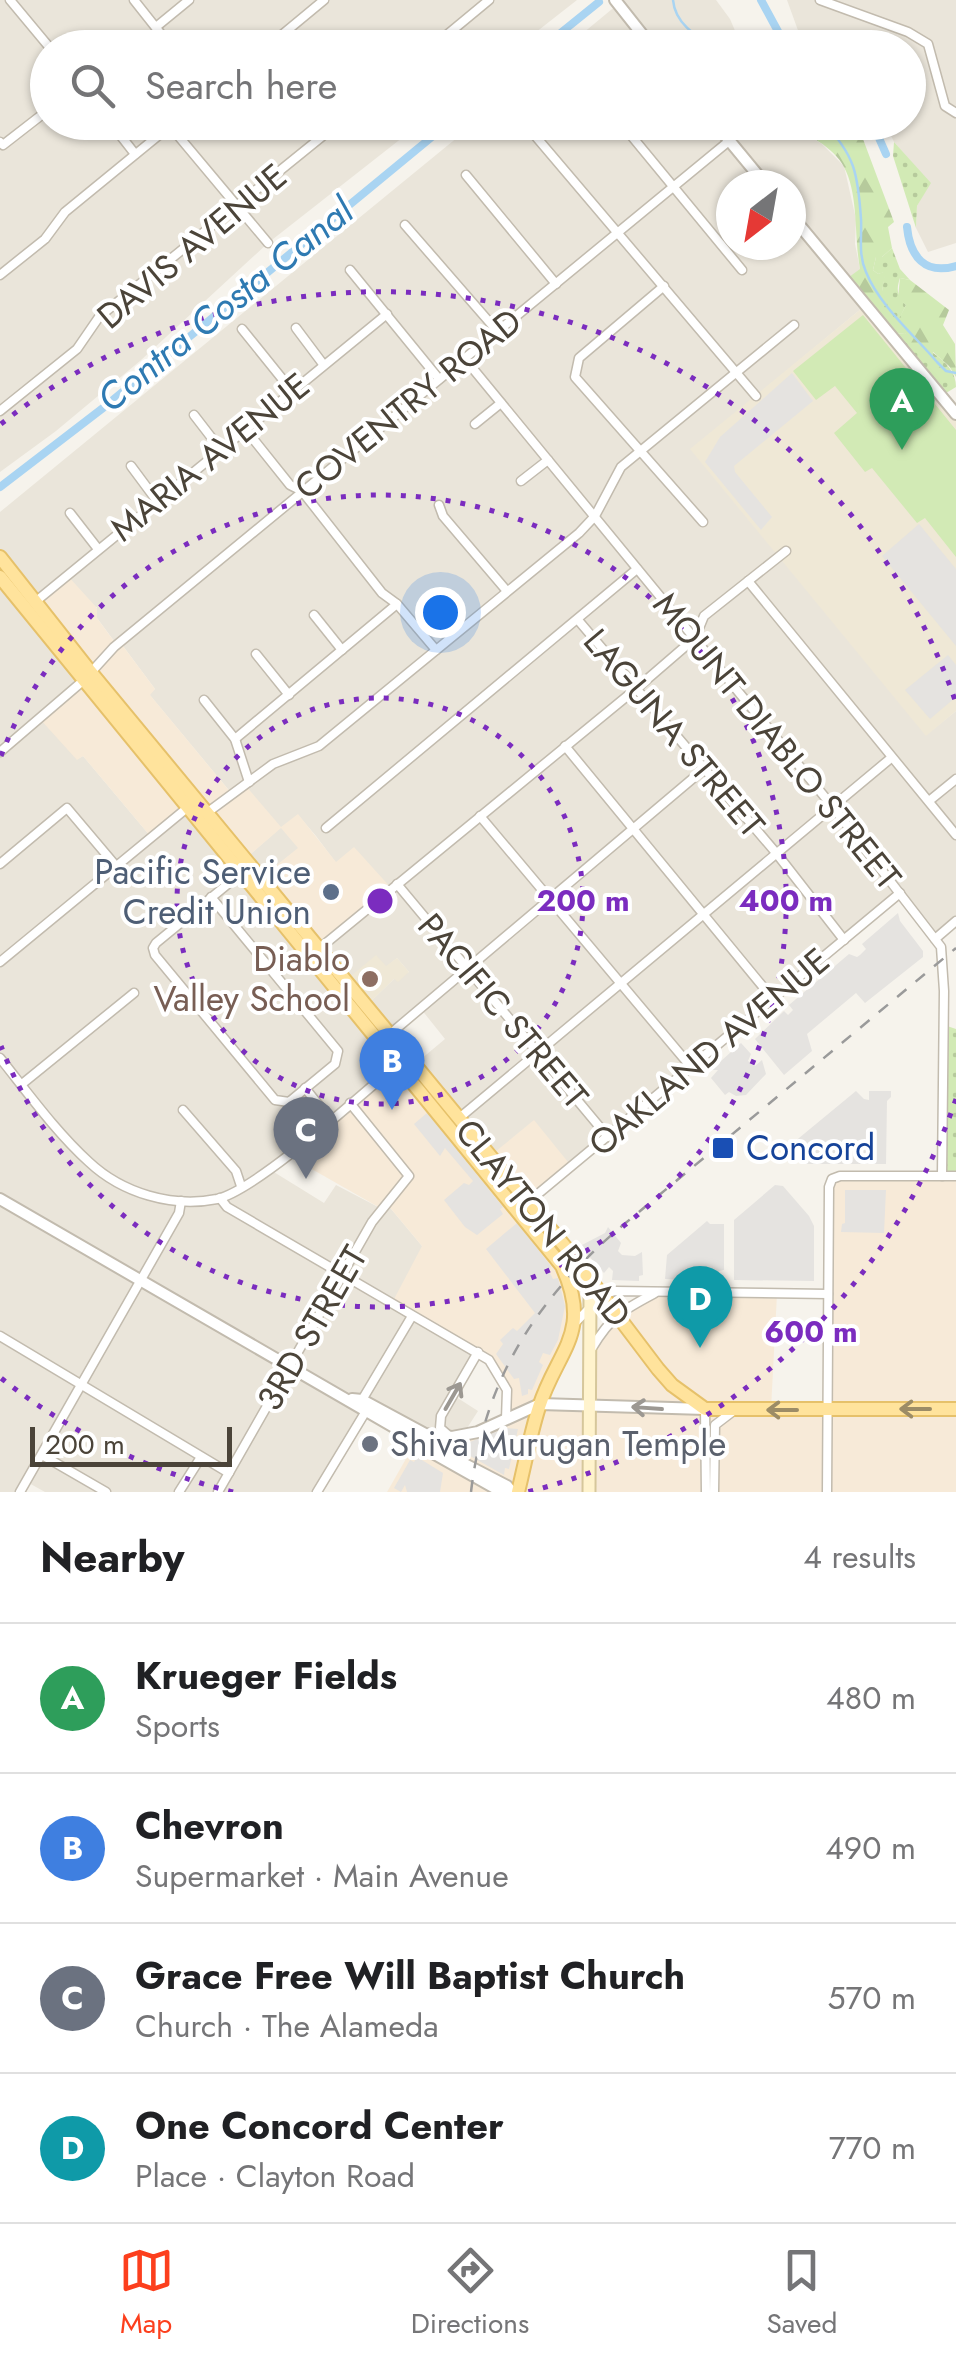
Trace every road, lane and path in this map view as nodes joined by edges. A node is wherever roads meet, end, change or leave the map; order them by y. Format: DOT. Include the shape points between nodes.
graph roads {
  1 [pos="10,0"];
  2 [pos="134,0"];
  3 [pos="189,0"];
  4 [pos="324,0"];
  5 [pos="489,0"];
  6 [pos="615,0"];
  7 [pos="820,0"];
  8 [pos="156,27"];
  9 [pos="35,30"];
  10 [pos="158,30"];
  11 [pos="288,30"];
  12 [pos="453,30"];
  13 [pos="639,30"];
  14 [pos="902,30"];
  15 [pos="926,43"];
  16 [pos="956,113"];
  17 [pos="30,124"];
  18 [pos="124,140"];
  19 [pos="152,140"];
  20 [pos="185,140"];
  21 [pos="318,140"];
  22 [pos="539,140"];
  23 [pos="635,140"];
  24 [pos="729,141"];
  25 [pos="0,142"];
  26 [pos="135,154"];
  27 [pos="753,170"];
  28 [pos="466,175"];
  29 [pos="674,187"];
  30 [pos="238,206"];
  31 [pos="405,226"];
  32 [pos="618,232"];
  33 [pos="806,233"];
  34 [pos="268,243"];
  35 [pos="350,270"];
  36 [pos="742,270"];
  37 [pos="0,274"];
  38 [pos="556,284"];
  39 [pos="664,286"];
  40 [pos="386,314"];
  41 [pos="794,325"];
  42 [pos="242,328"];
  43 [pos="296,328"];
  44 [pos="498,332"];
  45 [pos="465,359"];
  46 [pos="323,364"];
  47 [pos="736,371"];
  48 [pos="440,379"];
  49 [pos="292,391"];
  50 [pos="756,396"];
  51 [pos="502,403"];
  52 [pos="0,411"];
  53 [pos="956,414"];
  54 [pos="194,415"];
  55 [pos="475,424"];
  56 [pos="246,430"];
  57 [pos="221,450"];
  58 [pos="640,450"];
  59 [pos="548,460"];
  60 [pos="131,466"];
  61 [pos="522,481"];
  62 [pos="302,491"];
  63 [pos="157,501"];
  64 [pos="439,505"];
  65 [pos="70,513"];
  66 [pos="595,516"];
  67 [pos="703,522"];
  68 [pos="98,549"];
  69 [pos="786,551"];
  70 [pos="0,558"];
  71 [pos="637,570"];
  72 [pos="0,577"];
  73 [pos="748,581"];
  74 [pos="506,590"];
  75 [pos="35,602"];
  76 [pos="397,604"];
  77 [pos="314,614"];
  78 [pos="578,620"];
  79 [pos="695,638"];
  80 [pos="342,650"];
  81 [pos="436,650"];
  82 [pos="256,654"];
  83 [pos="86,675"];
  84 [pos="637,688"];
  85 [pos="288,695"];
  86 [pos="204,700"];
  87 [pos="235,740"];
  88 [pos="565,746"];
  89 [pos="0,752"];
  90 [pos="891,758"];
  91 [pos="704,769"];
  92 [pos="161,775"];
  93 [pos="956,780"];
  94 [pos="249,782"];
  95 [pos="930,801"];
  96 [pos="833,807"];
  97 [pos="188,808"];
  98 [pos="208,812"];
  99 [pos="480,816"];
  100 [pos="326,828"];
  101 [pos="635,830"];
  102 [pos="956,835"];
  103 [pos="777,854"];
  104 [pos="0,864"];
  105 [pos="116,866"];
  106 [pos="236,868"];
  107 [pos="397,884"];
  108 [pos="900,893"];
  109 [pos="212,897"];
  110 [pos="552,900"];
  111 [pos="705,914"];
  112 [pos="956,920"];
  113 [pos="935,939"];
  114 [pos="844,940"];
  115 [pos="315,952"];
  116 [pos="0,962"];
  117 [pos="468,969"];
  118 [pos="621,983"];
  119 [pos="134,993"];
  120 [pos="773,999"];
  121 [pos="944,1025"];
  122 [pos="956,1028"];
  123 [pos="390,1035"];
  124 [pos="537,1052"];
  125 [pos="0,1058"];
  126 [pos="402,1060"];
  127 [pos="691,1068"];
  128 [pos="22,1084"];
  129 [pos="305,1088"];
  130 [pos="350,1103"];
  131 [pos="183,1110"];
  132 [pos="330,1119"];
  133 [pos="458,1119"];
  134 [pos="608,1136"];
  135 [pos="942,1176"];
  136 [pos="956,1176"];
  137 [pos="242,1186"];
  138 [pos="220,1198"];
  139 [pos="0,1199"];
  140 [pos="181,1201"];
  141 [pos="523,1207"];
  142 [pos="585,1274"];
  143 [pos="342,1275"];
  144 [pos="142,1280"];
  145 [pos="655,1293"];
  146 [pos="602,1294"];
  147 [pos="828,1294"];
  148 [pos="590,1304"];
  149 [pos="617,1314"];
  150 [pos="412,1316"];
  151 [pos="573,1325"];
  152 [pos="0,1336"];
  153 [pos="478,1352"];
  154 [pos="590,1352"];
  155 [pos="290,1366"];
  156 [pos="82,1386"];
  157 [pos="589,1403"];
  158 [pos="540,1404"];
  159 [pos="364,1405"];
  160 [pos="705,1409"];
  161 [pos="956,1409"];
  162 [pos="736,1410"];
  163 [pos="828,1410"];
  164 [pos="506,1419"];
  165 [pos="399,1430"];
  166 [pos="452,1437"];
  167 [pos="42,1455"];
  168 [pos="201,1457"];
  169 [pos="228,1473"];
  170 [pos="20,1492"];
  171 [pos="106,1492"];
  172 [pos="179,1492"];
  173 [pos="218,1492"];
  174 [pos="317,1492"];
  175 [pos="502,1492"];
  176 [pos="515,1492"];
  177 [pos="589,1492"];
  178 [pos="706,1492"];
  179 [pos="714,1492"];
  180 [pos="827,1492"];
  1 -- 9 [label="street"];
  2 -- 8 [label="street"];
  3 -- 8 [label="street"];
  4 -- 11 [label="street"];
  5 -- 12 [label="street"];
  6 -- 13 [label="street"];
  7 -- 14 [label="street"];
  8 -- 10 [label="street"];
  15 -- 16 [label="street" via="945,106"];
  17 -- 25 [label="street"];
  18 -- 26 [label="street"];
  19 -- 26 [label="street"];
  20 -- 30 [label="street"];
  21 -- 30 [label="street, DAVIS AVENUE"];
  22 -- 32 [label="street"];
  23 -- 29 [label="street"];
  24 -- 27 [label="street"];
  24 -- 29 [label="street, COVENTRY ROAD"];
  26 -- 37 [label="street"];
  28 -- 38 [label="street"];
  29 -- 32 [label="street, COVENTRY ROAD"];
  29 -- 36 [label="street"];
  30 -- 34 [label="street"];
  30 -- 52 [label="street, DAVIS AVENUE" via="99,317 77,349"];
  31 -- 44 [label="street"];
  32 -- 38 [label="street, COVENTRY ROAD"];
  32 -- 39 [label="street"];
  33 -- 53 [label="street"];
  35 -- 40 [label="street"];
  38 -- 44 [label="street, COVENTRY ROAD"];
  39 -- 47 [label="street"];
  39 -- 58 [label="street" via="574,368 579,384"];
  40 -- 46 [label="street, MARIA AVENUE"];
  40 -- 48 [label="street"];
  41 -- 47 [label="street"];
  42 -- 49 [label="street"];
  43 -- 46 [label="street"];
  44 -- 45 [label="street, COVENTRY ROAD"];
  45 -- 48 [label="street, COVENTRY ROAD"];
  45 -- 51 [label="street, MOUNT DIABLO STREET"];
  46 -- 49 [label="street, MARIA AVENUE"];
  47 -- 50 [label="street"];
  47 -- 58 [label="street"];
  48 -- 62 [label="street, COVENTRY ROAD"];
  49 -- 56 [label="street, MARIA AVENUE"];
  51 -- 55 [label="street"];
  51 -- 59 [label="street, MOUNT DIABLO STREET"];
  54 -- 57 [label="street"];
  56 -- 57 [label="street, MARIA AVENUE"];
  56 -- 62 [label="street"];
  57 -- 63 [label="street, MARIA AVENUE"];
  58 -- 66 [label="street" via="614,476"];
  58 -- 67 [label="street"];
  59 -- 61 [label="street"];
  59 -- 66 [label="street, MOUNT DIABLO STREET"];
  60 -- 63 [label="street"];
  62 -- 76 [label="street"];
  62 -- 83 [label="street, COVENTRY ROAD"];
  63 -- 68 [label="street, MARIA AVENUE"];
  64 -- 74 [label="street"];
  65 -- 68 [label="street"];
  66 -- 71 [label="street, MOUNT DIABLO STREET"];
  66 -- 74 [label="street"];
  68 -- 75 [label="street, MARIA AVENUE"];
  69 -- 73 [label="street"];
  70 -- 75 [label="main road, CLAYTON ROAD"];
  71 -- 78 [label="street"];
  71 -- 79 [label="street, MOUNT DIABLO STREET"];
  72 -- 83 [label="main road, CLAYTON ROAD"];
  73 -- 79 [label="street" via="704,616"];
  73 -- 90 [label="street"];
  74 -- 81 [label="street"];
  75 -- 83 [label="main road, CLAYTON ROAD"];
  76 -- 80 [label="street"];
  76 -- 81 [label="street"];
  77 -- 80 [label="street"];
  78 -- 84 [label="street, LAGUNA STREET"];
  78 -- 100 [label="street"];
  79 -- 84 [label="street"];
  79 -- 96 [label="street, MOUNT DIABLO STREET"];
  80 -- 85 [label="street"];
  81 -- 94 [label="street" via="319,746 272,764"];
  82 -- 85 [label="street"];
  83 -- 89 [label="street, COVENTRY ROAD"];
  83 -- 92 [label="main road, CLAYTON ROAD"];
  83 -- 98 [label="main road, CLAYTON ROAD"];
  84 -- 88 [label="street"];
  84 -- 91 [label="street, LAGUNA STREET"];
  85 -- 87 [label="street"];
  86 -- 87 [label="street"];
  87 -- 94 [label="street"];
  88 -- 99 [label="street"];
  88 -- 101 [label="street"];
  90 -- 95 [label="street"];
  90 -- 96 [label="street"];
  91 -- 101 [label="street"];
  91 -- 103 [label="street, LAGUNA STREET"];
  92 -- 97 [label="main road, CLAYTON ROAD"];
  92 -- 98 [label="street" via="197,810"];
  93 -- 95 [label="street"];
  94 -- 98 [label="street"];
  95 -- 102 [label="street"];
  96 -- 103 [label="street"];
  96 -- 108 [label="street, MOUNT DIABLO STREET"];
  97 -- 105 [label="street"];
  97 -- 106 [label="main road, CLAYTON ROAD"];
  98 -- 106 [label="street"];
  98 -- 115 [label="main road, CLAYTON ROAD"];
  99 -- 107 [label="street"];
  99 -- 110 [label="street"];
  101 -- 110 [label="street"];
  101 -- 111 [label="street"];
  103 -- 111 [label="street"];
  103 -- 114 [label="street, LAGUNA STREET"];
  104 -- 105 [label="street" via="68,808"];
  105 -- 116 [label="street"];
  106 -- 109 [label="street"];
  106 -- 115 [label="main road, CLAYTON ROAD"];
  107 -- 115 [label="street"];
  107 -- 117 [label="street, PACIFIC STREET"];
  108 -- 113 [label="street, MOUNT DIABLO STREET"];
  108 -- 114 [label="street, OAKLAND AVENUE"];
  109 -- 129 [label="street" via="338,1050 335,1064"];
  109 -- 129 [label="street" via="156,943 155,955 275,1100 288,1102"];
  110 -- 117 [label="street"];
  110 -- 118 [label="street"];
  111 -- 118 [label="street"];
  111 -- 120 [label="street"];
  112 -- 113 [label="street"];
  113 -- 121 [label="street, MOUNT DIABLO STREET" via="941,947"];
  114 -- 120 [label="street, OAKLAND AVENUE"];
  115 -- 123 [label="main road, CLAYTON ROAD"];
  115 -- 126 [label="main road, CLAYTON ROAD"];
  117 -- 123 [label="street"];
  117 -- 124 [label="street, PACIFIC STREET"];
  118 -- 124 [label="street"];
  118 -- 127 [label="street"];
  119 -- 128 [label="street"];
  120 -- 127 [label="street, OAKLAND AVENUE"];
  121 -- 122 [label="street"];
  121 -- 135 [label="street, MOUNT DIABLO STREET"];
  123 -- 126 [label="main road, CLAYTON ROAD"];
  124 -- 133 [label="street"];
  124 -- 134 [label="street, PACIFIC STREET"];
  125 -- 128 [label="street"];
  126 -- 130 [label="street"];
  126 -- 133 [label="main road, CLAYTON ROAD"];
  126 -- 141 [label="main road, CLAYTON ROAD"];
  127 -- 134 [label="street, OAKLAND AVENUE"];
  128 -- 140 [label="street" via="109,1178"];
  129 -- 132 [label="street"];
  130 -- 132 [label="street"];
  130 -- 143 [label="street, 3RD STREET" via="409,1176"];
  131 -- 137 [label="street"];
  132 -- 137 [label="street"];
  133 -- 141 [label="main road, CLAYTON ROAD"];
  134 -- 141 [label="street, OAKLAND AVENUE"];
  135 -- 136 [label="street"];
  135 -- 147 [label="street" via="832,1179"];
  137 -- 138 [label="street"];
  138 -- 140 [label="street"];
  138 -- 143 [label="street"];
  139 -- 144 [label="street"];
  140 -- 144 [label="street"];
  141 -- 142 [label="main road, CLAYTON ROAD"];
  141 -- 151 [label="main road, CLAYTON ROAD" via="562,1266 573,1295"];
  142 -- 146 [label="main road, CLAYTON ROAD"];
  142 -- 148 [label="main road"];
  143 -- 150 [label="street"];
  143 -- 155 [label="street, 3RD STREET"];
  144 -- 155 [label="street"];
  144 -- 156 [label="street"];
  145 -- 146 [label="street"];
  145 -- 147 [label="street"];
  145 -- 149 [label="street"];
  146 -- 148 [label="street"];
  146 -- 149 [label="main road, CLAYTON ROAD"];
  147 -- 163 [label="street"];
  148 -- 151 [label="street"];
  148 -- 154 [label="main road"];
  149 -- 154 [label="street"];
  149 -- 160 [label="main road, CLAYTON ROAD" via="672,1384"];
  150 -- 153 [label="street"];
  150 -- 159 [label="street"];
  151 -- 158 [label="main road" via="568,1350"];
  152 -- 156 [label="street"];
  153 -- 164 [label="street" via="507,1390"];
  166 -- 153 [label="street, one-way" via="440,1422"];
  154 -- 157 [label="main road"];
  155 -- 159 [label="street"];
  155 -- 169 [label="street, 3RD STREET"];
  156 -- 167 [label="street"];
  156 -- 168 [label="street"];
  157 -- 158 [label="street"];
  160 -- 157 [label="street, one-way"];
  157 -- 177 [label="main road"];
  158 -- 164 [label="street"];
  158 -- 176 [label="main road"];
  159 -- 165 [label="street"];
  159 -- 166 [label="street" via="425,1434"];
  159 -- 174 [label="street"];
  160 -- 162 [label="main road"];
  160 -- 178 [label="street"];
  161 -- 163 [label="main road, one-way"];
  163 -- 162 [label="main road, one-way"];
  162 -- 179 [label="street" via="714,1425"];
  163 -- 180 [label="street"];
  164 -- 166 [label="street"];
  165 -- 175 [label="street"];
  165 -- 176 [label="street"];
  167 -- 170 [label="street"];
  167 -- 171 [label="street"];
  168 -- 169 [label="street"];
  168 -- 172 [label="street"];
  169 -- 173 [label="street, 3RD STREET"];
}
